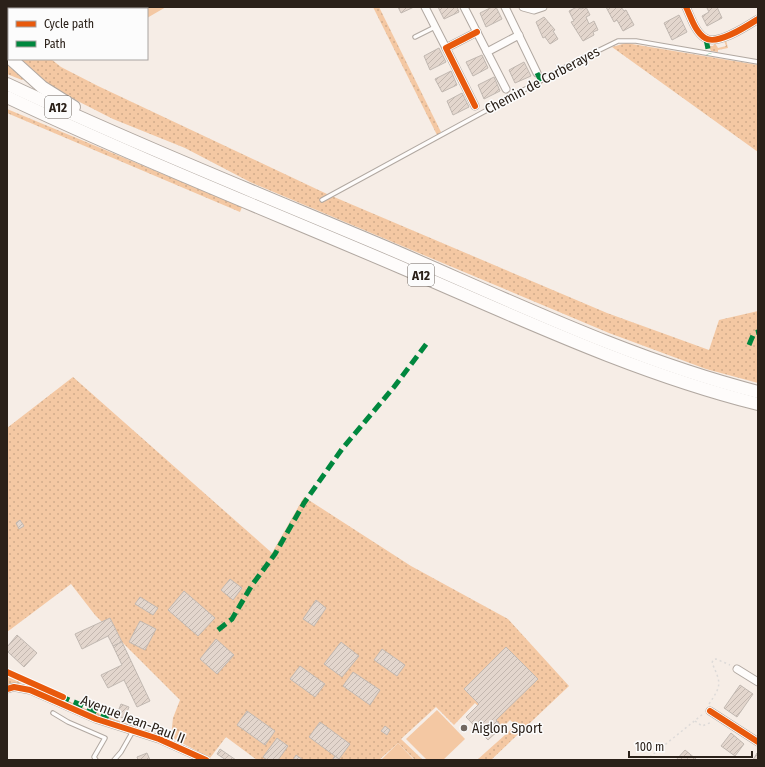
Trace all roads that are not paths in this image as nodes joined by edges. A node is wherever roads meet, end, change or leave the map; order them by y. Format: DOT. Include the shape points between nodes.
graph roads {
  1 [pos="424,7"];
  2 [pos="464,7"];
  3 [pos="505,7"];
  4 [pos="523,7"];
  5 [pos="543,7"];
  6 [pos="686,7"];
  7 [pos="758,19"];
  8 [pos="435,27"];
  9 [pos="477,32"];
  10 [pos="519,35"];
  11 [pos="415,37"];
  12 [pos="446,48"];
  13 [pos="487,52"];
  14 [pos="12,60"];
  15 [pos="758,62"];
  16 [pos="537,73"];
  17 [pos="7,84"];
  18 [pos="506,89"];
  19 [pos="7,96"];
  20 [pos="474,106"];
  21 [pos="110,130"];
  22 [pos="322,200"];
  23 [pos="758,392"];
  24 [pos="758,404"];
  25 [pos="737,669"];
  26 [pos="758,682"];
  27 [pos="7,689"];
  28 [pos="707,710"];
  29 [pos="53,713"];
  30 [pos="133,731"];
  31 [pos="758,742"];
  32 [pos="96,760"];
  33 [pos="114,760"];
  34 [pos="206,760"];
  1 -- 8 [label="street"];
  2 -- 9 [label="street"];
  3 -- 10 [label="street"];
  4 -- 5 [label="street" via="534,10"];
  6 -- 7 [label="street" via="699,33 713,41 722,39"];
  8 -- 11 [label="lane"];
  8 -- 12 [label="street"];
  9 -- 12 [label="street"];
  9 -- 13 [label="street"];
  10 -- 13 [label="street"];
  10 -- 16 [label="street"];
  12 -- 20 [label="street"];
  13 -- 18 [label="street"];
  14 -- 21 [label="highway" via="42,87"];
  15 -- 22 [label="lane, Chemin de Corberayes" via="636,40 618,41"];
  17 -- 21 [label="highway, A12"];
  19 -- 24 [label="highway, A12" via="106,141 570,339 679,381"];
  21 -- 23 [label="highway, A12" via="582,331 683,370"];
  25 -- 26 [label="street"];
  27 -- 30 [label="street, Avenue Jean-Paul II" via="14,687 30,690"];
  28 -- 31 [label="street"];
  29 -- 32 [label="lane" via="105,738 94,757"];
  30 -- 33 [label="lane"];
  30 -- 34 [label="street, Avenue Jean-Paul II" via="159,739"];
}
